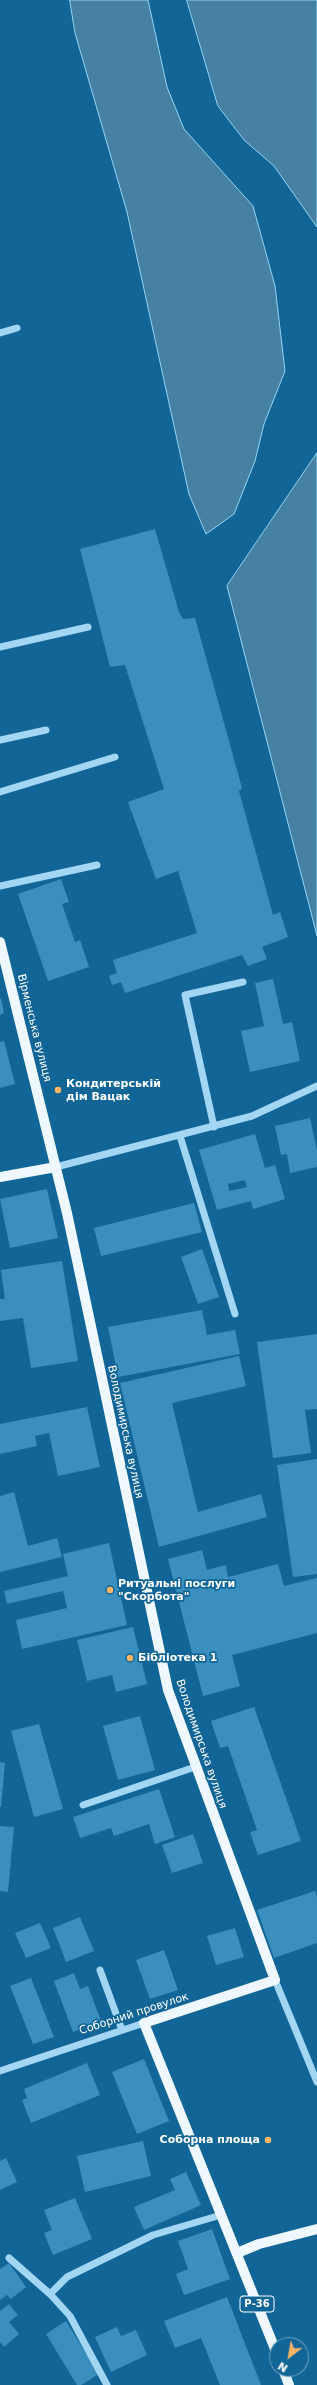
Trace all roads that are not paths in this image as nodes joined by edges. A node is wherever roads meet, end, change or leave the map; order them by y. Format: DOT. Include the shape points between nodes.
graph roads {
  1 [pos="17,328"];
  2 [pos="0,333"];
  3 [pos="88,628"];
  4 [pos="0,647"];
  5 [pos="46,730"];
  6 [pos="0,740"];
  7 [pos="115,757"];
  8 [pos="0,792"];
  9 [pos="97,865"];
  10 [pos="0,886"];
  11 [pos="0,942"];
  12 [pos="243,982"];
  13 [pos="317,1086"];
  14 [pos="214,1127"];
  15 [pos="180,1136"];
  16 [pos="56,1167"];
  17 [pos="0,1177"];
  18 [pos="235,1314"];
  19 [pos="196,1767"];
  20 [pos="84,1806"];
  21 [pos="100,1970"];
  22 [pos="275,1980"];
  23 [pos="144,2023"];
  24 [pos="122,2030"];
  25 [pos="0,2071"];
  26 [pos="317,2082"];
  27 [pos="221,2215"];
  28 [pos="317,2229"];
  29 [pos="237,2253"];
  30 [pos="9,2258"];
  31 [pos="50,2294"];
  32 [pos="270,2337"];
  33 [pos="107,2385"];
  1 -- 2 [label="street"];
  3 -- 4 [label="street"];
  5 -- 6 [label="street"];
  7 -- 8 [label="street"];
  9 -- 10 [label="street"];
  11 -- 16 [label="main road, Вірменська вулиця"];
  12 -- 14 [label="street" via="185,995"];
  13 -- 14 [label="street" via="252,1116"];
  14 -- 15 [label="street"];
  15 -- 16 [label="street"];
  15 -- 18 [label="street"];
  16 -- 17 [label="main road"];
  16 -- 19 [label="main road, Володимирська вулиця" via="157,1644 168,1690"];
  19 -- 20 [label="street"];
  19 -- 22 [label="main road, Володимирська вулиця"];
  21 -- 24 [label="street"];
  22 -- 23 [label="main road, Соборний провулок"];
  22 -- 26 [label="street, Володимирська вулиця"];
  23 -- 24 [label="street, Соборний провулок"];
  23 -- 27 [label="main road"];
  24 -- 25 [label="street, Соборний провулок"];
  27 -- 29 [label="main road"];
  27 -- 31 [label="street" via="153,2235 67,2276"];
  28 -- 29 [label="main road" via="259,2244"];
  29 -- 32 [label="main road, Р-36"];
  30 -- 31 [label="street"];
  31 -- 33 [label="street" via="70,2316"];
}
